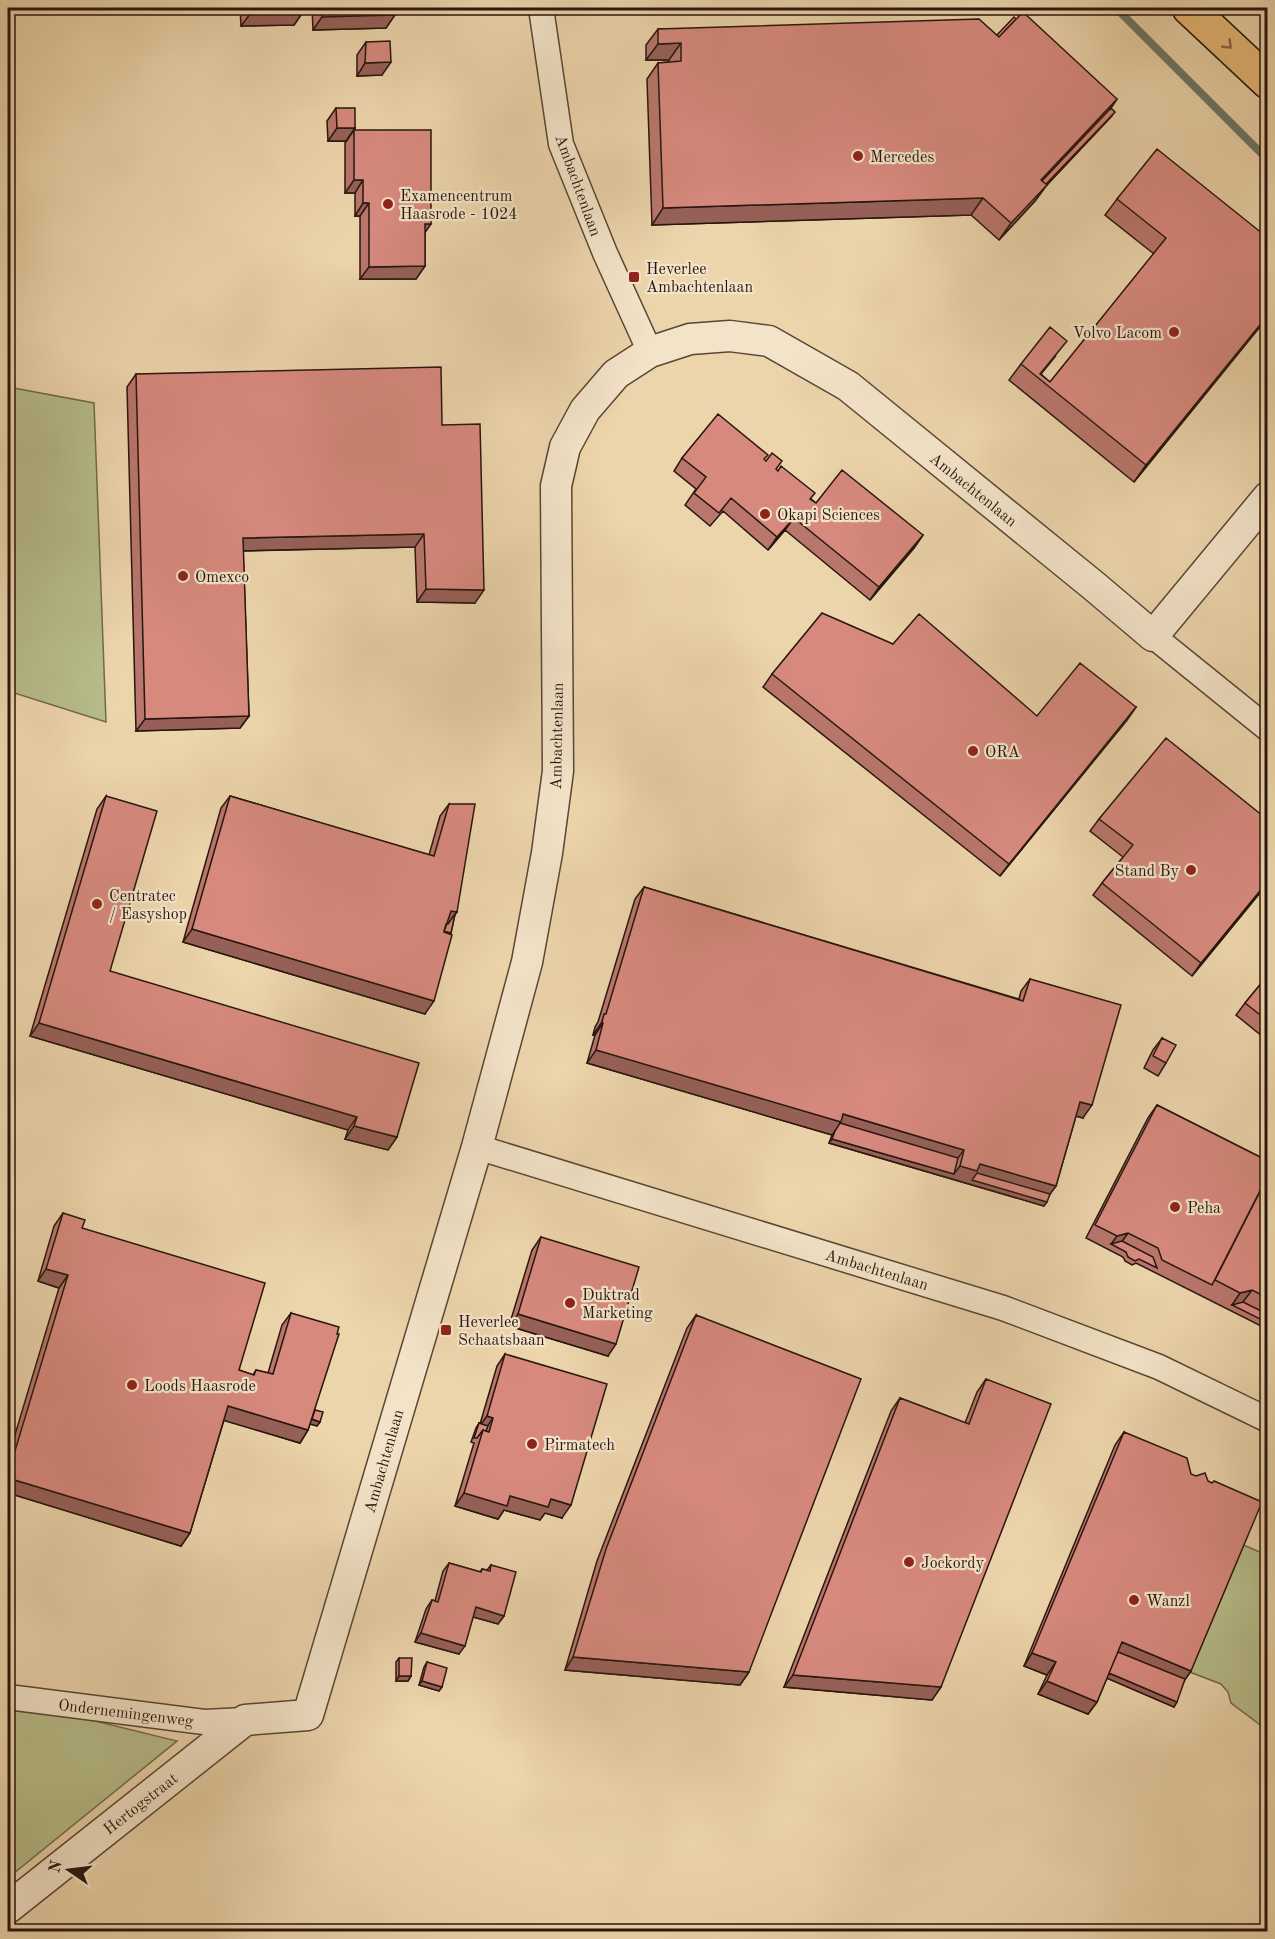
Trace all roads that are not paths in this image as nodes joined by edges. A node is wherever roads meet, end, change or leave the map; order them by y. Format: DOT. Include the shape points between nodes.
graph roads {
  1 [pos="541,8"];
  2 [pos="1189,8"];
  3 [pos="1268,82"];
  4 [pos="650,352"];
  5 [pos="1268,497"];
  6 [pos="1153,636"];
  7 [pos="1268,729"];
  8 [pos="477,1147"];
  9 [pos="1268,1420"];
  10 [pos="8,1697"];
  11 [pos="245,1720"];
  12 [pos="8,1908"];
  1 -- 4 [label="street, Ambachtenlaan" via="561,144"];
  2 -- 3 [label="highway, one-way"];
  4 -- 6 [label="street, Ambachtenlaan" via="690,339 730,336 769,341 819,368 848,386"];
  4 -- 8 [label="street, Ambachtenlaan" via="616,374 585,410 565,447 556,486 558,771 527,962"];
  5 -- 6 [label="street"];
  6 -- 7 [label="street, Ambachtenlaan"];
  8 -- 9 [label="street, Ambachtenlaan" via="1003,1308 1159,1367"];
  8 -- 11 [label="street, Ambachtenlaan" via="308,1715"];
  10 -- 11 [label="street, Ondernemingenweg" via="204,1722"];
  11 -- 12 [label="street, Hertogstraat"];
}
